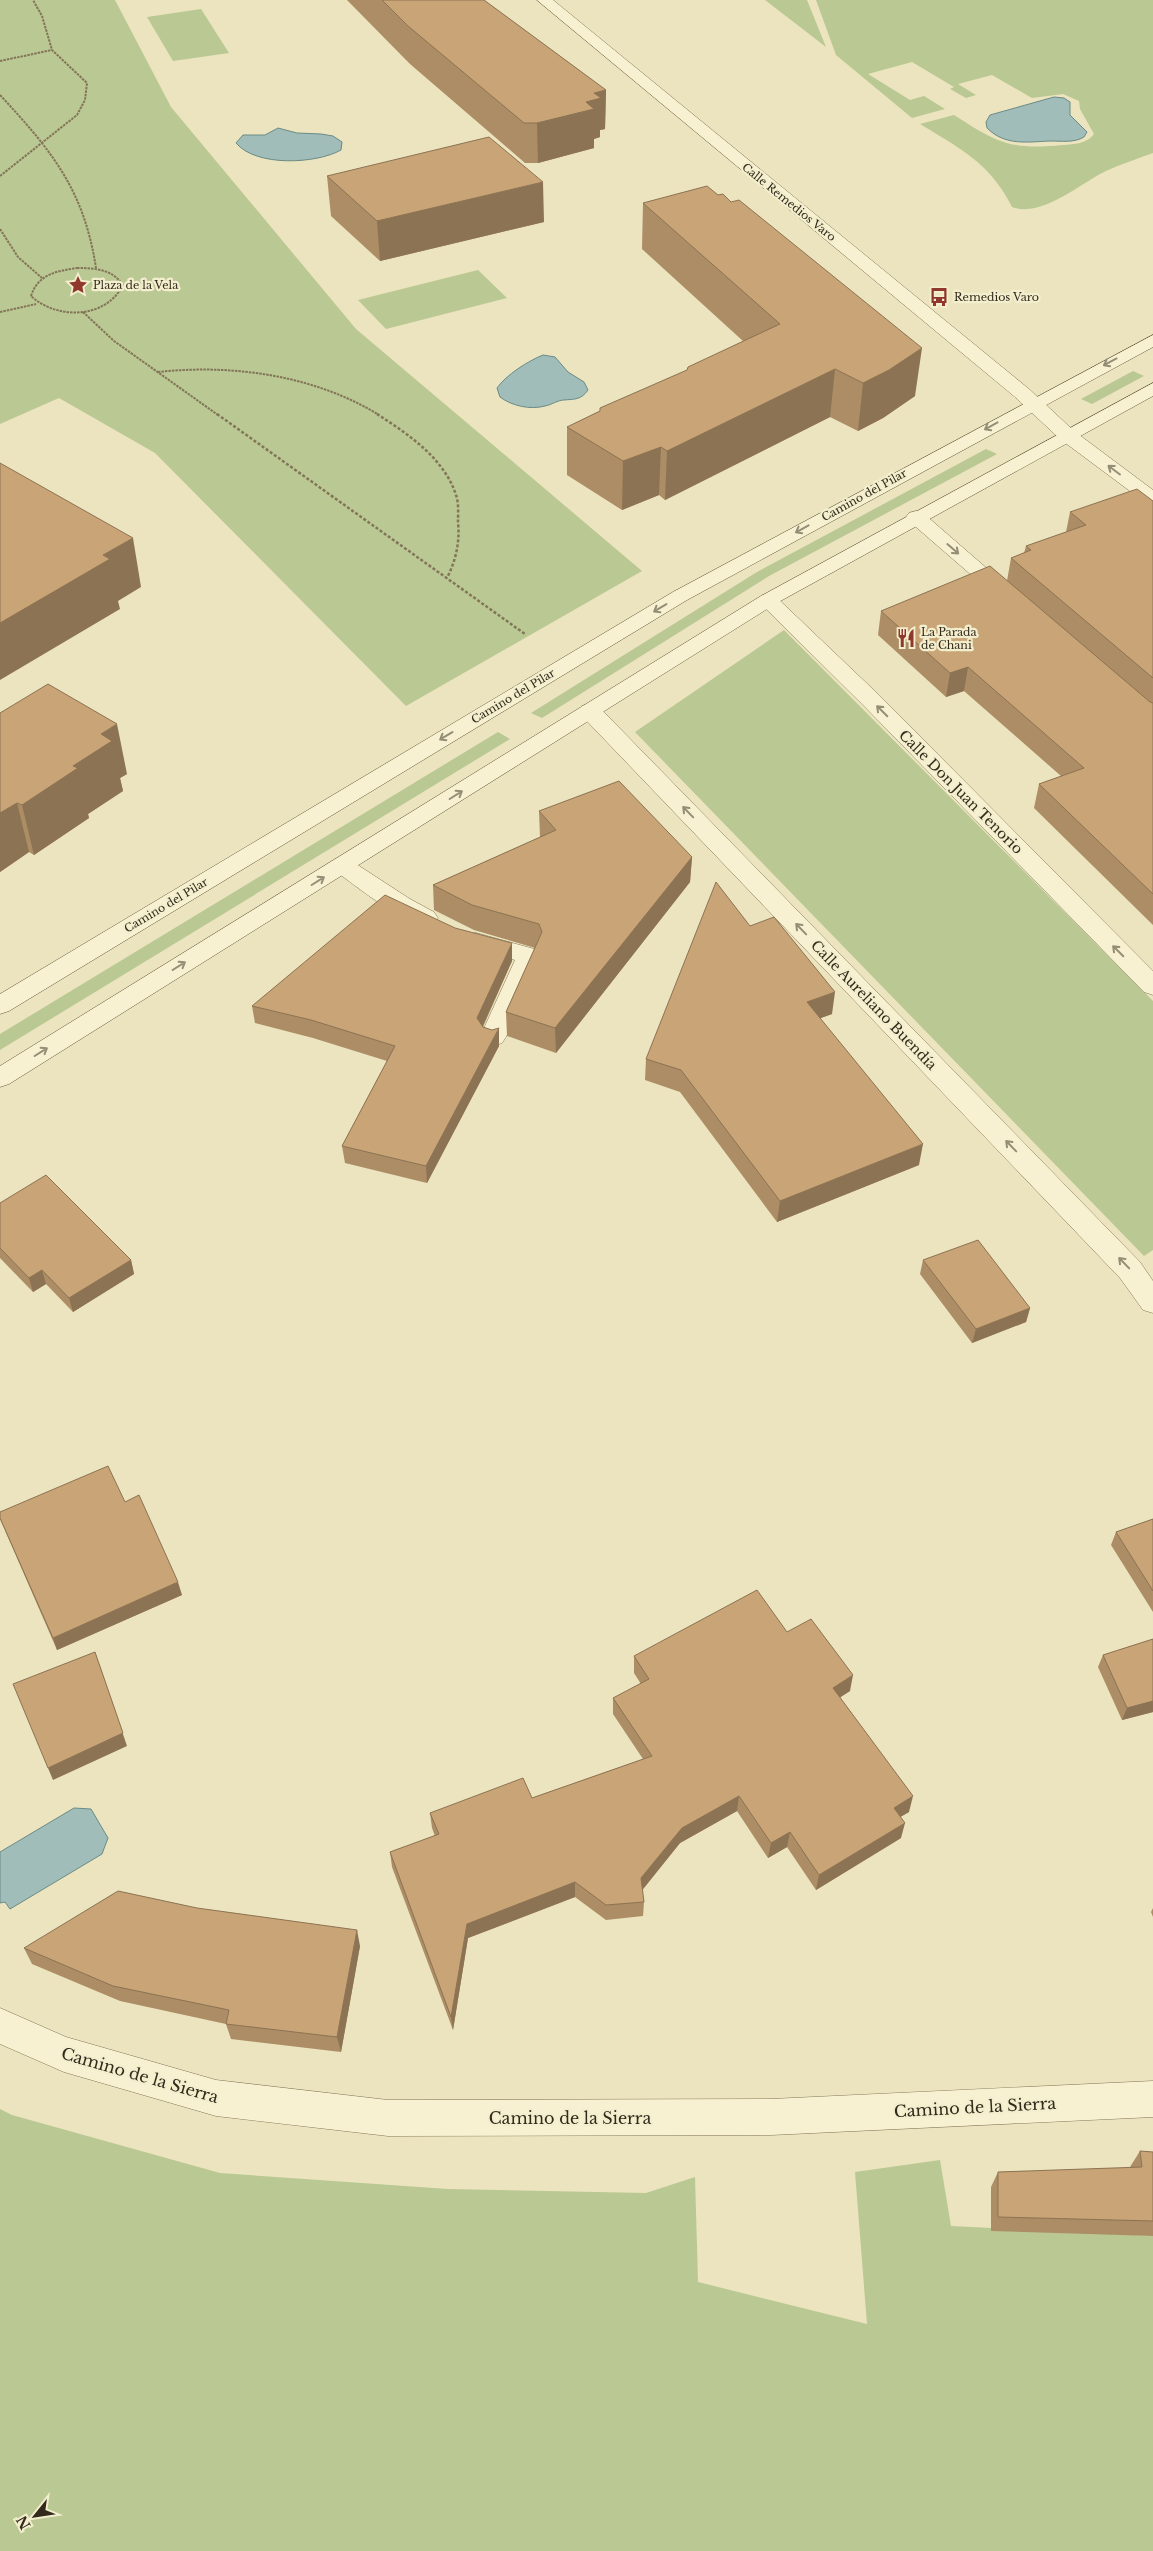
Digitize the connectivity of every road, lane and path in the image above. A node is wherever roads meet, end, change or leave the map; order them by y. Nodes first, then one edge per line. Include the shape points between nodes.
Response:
1 (33, 0) edge
2 (544, 0) edge
3 (52, 50) junction
4 (0, 61) edge
5 (0, 95) edge
6 (44, 142) junction
7 (0, 176) edge
8 (0, 229) edge
9 (96, 268) junction
10 (42, 278) junction
11 (36, 304) junction
12 (0, 312) edge
13 (83, 312) junction
14 (1153, 340) edge
15 (157, 372) junction
16 (1153, 389) edge
17 (1034, 403) junction
18 (1067, 435) junction
19 (1153, 499) edge
20 (916, 518) junction
21 (446, 578) junction
22 (768, 600) junction
23 (1020, 606) edge
24 (567, 664) junction
25 (590, 711) junction
26 (342, 865) junction
27 (1153, 986) edge
28 (0, 1005) edge
29 (493, 1036) edge
30 (0, 1078) edge
31 (1153, 1302) edge
32 (0, 2026) edge
33 (1153, 2099) edge

1 - 3 path via 42,16
2 - 17 street, Calle Remedios Varo
3 - 4 path
3 - 6 path via 87,83 87,96 77,115
5 - 6 path
6 - 7 path
6 - 9 path via 71,186 89,229
8 - 10 path via 18,257
9 - 10 path via 58,271
9 - 13 path via 119,278 123,285 121,293 100,308
10 - 11 path via 33,286 31,296
11 - 12 path
11 - 13 path via 65,313
13 - 15 path via 114,341
14 -> 17 street, Camino del Pilar
15 - 21 path
15 - 21 path via 218,368 278,376 331,393 386,418 432,454 456,495 460,532 454,567
16 - 18 street
17 - 18 street
17 -> 24 street, Camino del Pilar via 680,596
19 -> 18 street
18 - 20 street
20 - 22 street
20 -> 23 street
21 - 24 path
22 - 25 street
27 -> 22 street, Calle Don Juan Tenorio
24 -> 28 street, Camino del Pilar
26 -> 25 street
31 -> 25 street, Calle Aureliano Buendía via 1130,1270
26 - 29 street via 402,905 453,932 529,956
30 -> 26 street
32 - 33 street, Camino de la Sierra via 64,2054 216,2098 388,2118 771,2117

